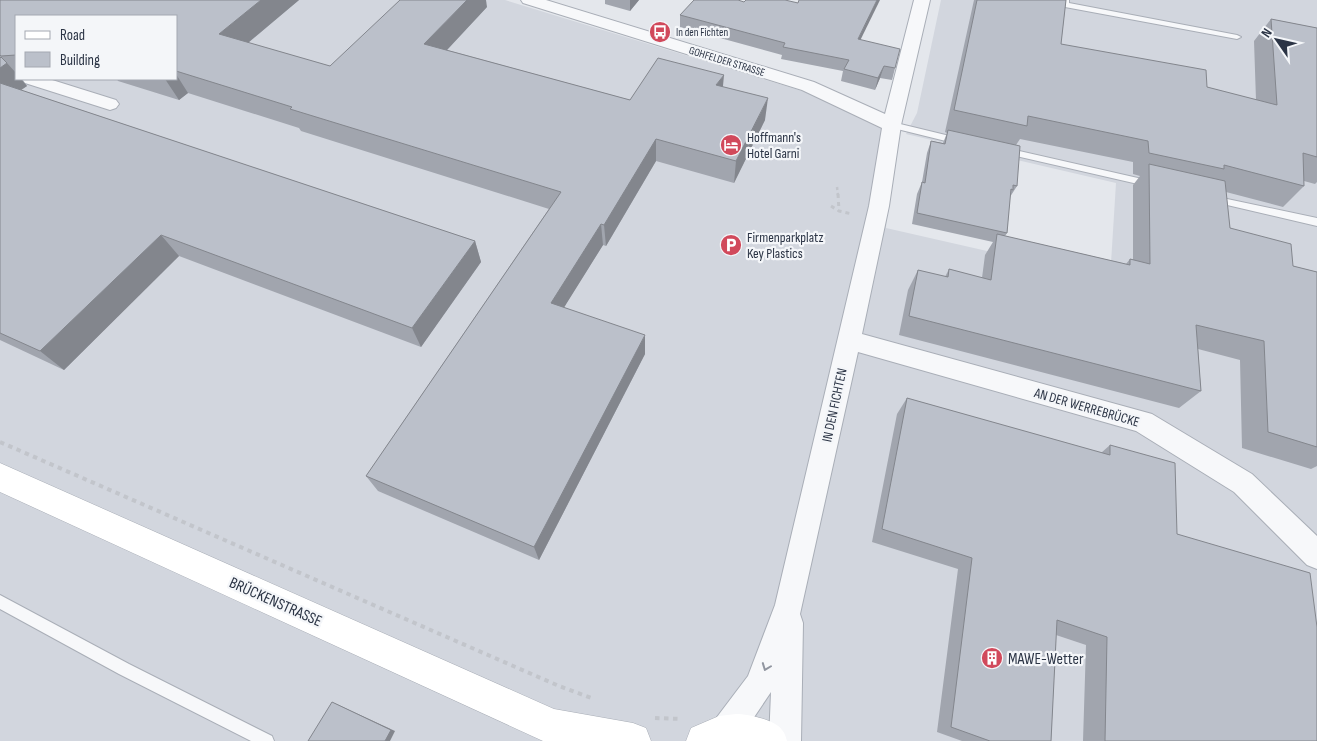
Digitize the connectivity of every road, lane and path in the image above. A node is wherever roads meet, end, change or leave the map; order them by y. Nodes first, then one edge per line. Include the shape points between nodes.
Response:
1 (922, 0) edge
2 (1065, 0) edge
3 (533, 1) edge
4 (1237, 37) dead end
5 (34, 80) edge
6 (110, 104) dead end
7 (892, 126) junction
8 (969, 143) edge
9 (998, 150) edge
10 (1162, 187) edge
11 (837, 188) dead end
12 (1201, 196) edge
13 (839, 211) dead end
14 (1317, 222) edge
15 (848, 340) junction
16 (0, 442) edge
17 (0, 477) edge
18 (1317, 555) edge
19 (0, 602) edge
20 (789, 604) junction
21 (596, 700) dead end
22 (643, 729) edge
23 (706, 730) edge
24 (564, 733) edge
25 (266, 741) edge
26 (769, 741) edge
27 (785, 741) edge

1 - 7 street, IN DEN FICHTEN
2 - 4 lane via 1065,5
3 - 7 street, GOHFELDER STRASSE via 808,86
5 - 6 street
7 - 8 lane
7 - 15 street, IN DEN FICHTEN via 879,206
9 - 10 lane
11 - 13 path
12 - 14 lane
15 - 18 street, AN DER WERREBRÜCKE via 1143,422 1243,482
15 - 20 street, IN DEN FICHTEN
16 - 21 path
17 - 24 main road, BRÜCKENSTRASSE
19 - 25 lane
20 -> 23 street, IN DEN FICHTEN via 759,686
20 - 27 street, IN DEN FICHTEN
22 - 23 path via 682,719
22 - 24 main road, BRÜCKENSTRASSE
23 - 26 main road via 746,732

